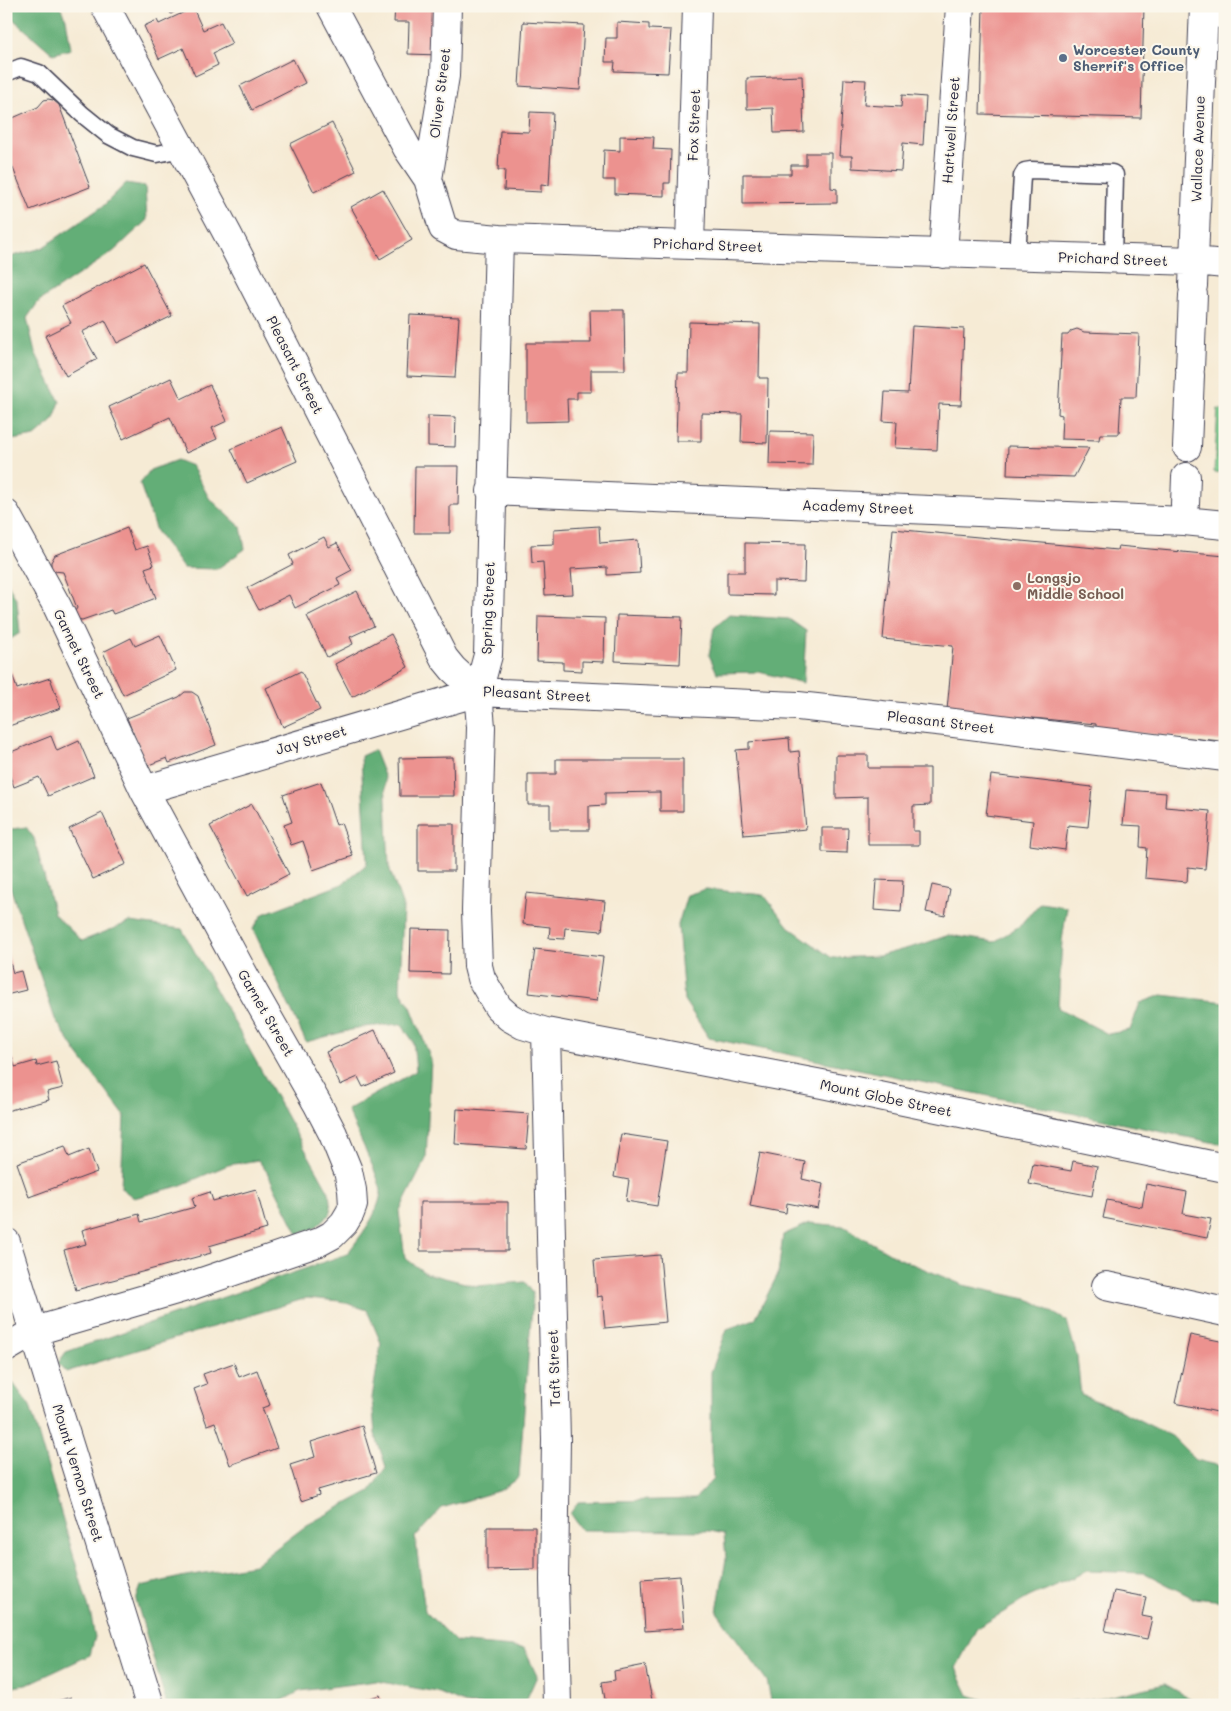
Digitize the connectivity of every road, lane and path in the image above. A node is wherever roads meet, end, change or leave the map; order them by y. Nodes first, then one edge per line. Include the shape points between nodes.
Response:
1 (105, 6) edge
2 (331, 6) edge
3 (447, 6) edge
4 (697, 6) edge
5 (960, 6) edge
6 (1211, 15) edge
7 (6, 73) edge
8 (182, 149) junction
9 (428, 179) junction
10 (499, 239) junction
11 (690, 245) junction
12 (943, 254) junction
13 (1017, 256) junction
14 (1113, 259) junction
15 (1225, 264) edge
16 (1194, 281) junction
17 (1187, 447) dead end
18 (1186, 477) dead end
19 (491, 492) junction
20 (1185, 504) dead end
21 (6, 514) edge
22 (1225, 525) edge
23 (478, 692) junction
24 (1225, 757) edge
25 (144, 790) junction
26 (546, 1032) junction
27 (1225, 1168) edge
28 (6, 1242) edge
29 (1106, 1286) dead end
30 (1225, 1312) edge
31 (36, 1332) junction
32 (6, 1348) edge
33 (150, 1705) edge
34 (557, 1705) edge

1 - 8 street, Pleasant Street
2 - 9 street, Prichard Street via 407,148
3 - 9 street, Oliver Street via 445,76
4 - 11 street, Fox Street
5 - 12 street, Hartwell Street
6 - 16 street, Wallace Avenue
7 - 8 lane via 21,67 39,73 108,135 133,148 157,154
8 - 23 street, Pleasant Street via 444,658
9 - 10 street, Prichard Street via 443,228 456,235
10 - 11 street, Prichard Street
10 - 19 street, Spring Street
11 - 12 street, Prichard Street
12 - 13 street, Prichard Street
13 - 14 street, Prichard Street
13 - 14 lane via 1022,176 1031,170 1115,175
14 - 16 street, Prichard Street
15 - 16 street, Prichard Street
16 - 17 street, Wallace Avenue
18 - 20 street
19 - 22 street, Academy Street
19 - 23 street, Spring Street via 488,655
21 - 25 street, Garnet Street via 57,606
23 - 24 street, Pleasant Street via 805,707
23 - 25 street, Jay Street
23 - 26 street, Spring Street via 481,727 476,910 478,966 481,978 498,1007 523,1025
25 - 31 street, Garnet Street via 318,1105 347,1168 353,1205 344,1223 332,1235 306,1248
26 - 27 street, Mount Globe Street via 822,1084
26 - 34 street, Taft Street via 556,1440 554,1580
28 - 31 street, Mount Vernon Street
29 - 30 street
31 - 32 street, Garnet Street
31 - 33 street, Mount Vernon Street

